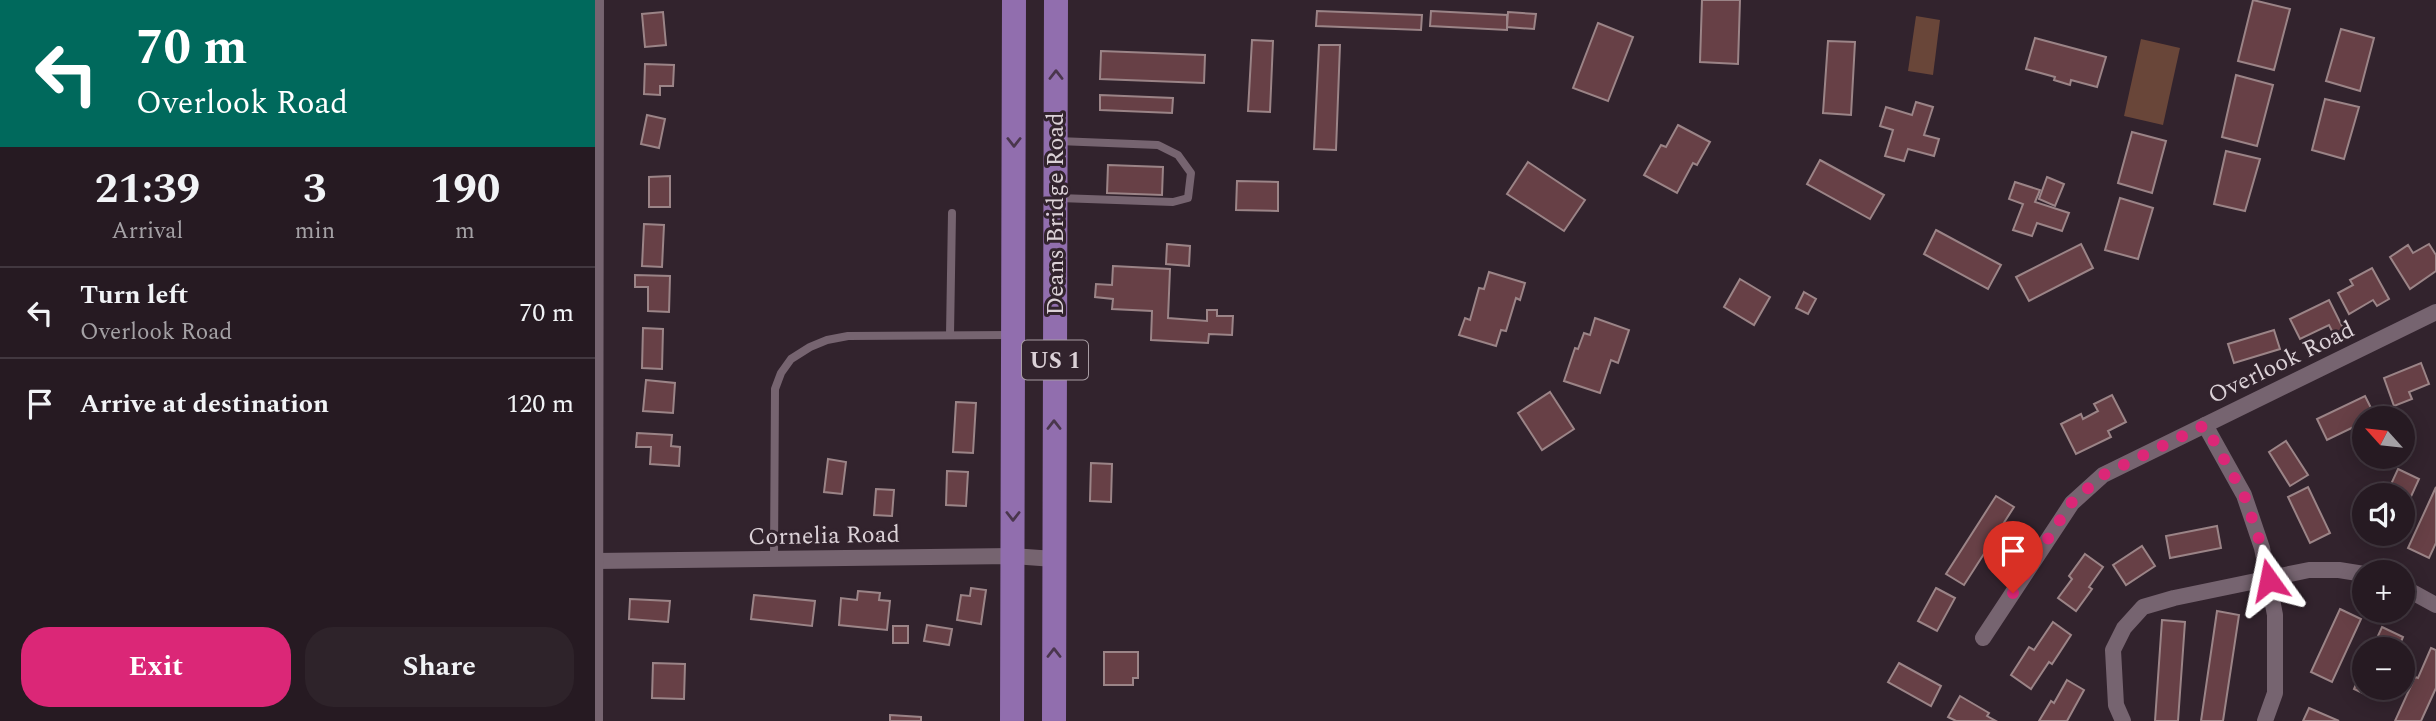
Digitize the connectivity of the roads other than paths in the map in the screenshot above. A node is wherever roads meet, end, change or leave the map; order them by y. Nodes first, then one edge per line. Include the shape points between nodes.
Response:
1 (596, 0) edge
2 (1014, 0) edge
3 (1056, 0) edge
4 (1055, 141) junction
5 (1055, 198) junction
6 (952, 213) dead end
7 (2436, 312) edge
8 (950, 335) junction
9 (1013, 335) junction
10 (2205, 425) junction
11 (1013, 556) junction
12 (774, 558) junction
13 (1054, 559) junction
14 (595, 561) edge
15 (2352, 572) edge
16 (2269, 580) junction
17 (2415, 594) edge
18 (2436, 605) edge
19 (1983, 638) dead end
20 (596, 721) edge
21 (1012, 721) edge
22 (1054, 721) edge
23 (2123, 721) edge
24 (2265, 721) edge

1 - 14 street
2 -> 9 highway, Deans Bridge Road / US 1
4 -> 3 highway, Deans Bridge Road / US 1
4 - 5 highway, Deans Bridge Road / US 1
4 - 5 lane via 1158,145 1178,155 1191,173 1188,198 1173,202
13 -> 5 highway, Deans Bridge Road / US 1
6 - 8 lane
7 - 10 street, Overlook Road
8 - 9 lane
8 - 12 lane via 827,340 791,359 775,389
9 -> 11 highway, Deans Bridge Road / US 1
10 - 16 street via 2244,495
10 - 19 street, Overlook Road via 2103,475 2071,503
11 - 12 street, Cornelia Road
11 - 13 street, Cornelia Road
11 - 21 highway, Deans Bridge Road / US 1
12 - 14 street, Cornelia Road
22 -> 13 highway, Deans Bridge Road / US 1
14 - 20 street
15 - 16 street via 2309,570
16 - 23 street via 2143,607 2124,628 2113,650 2116,705
16 - 24 street via 2276,615 2275,693
17 - 18 street

